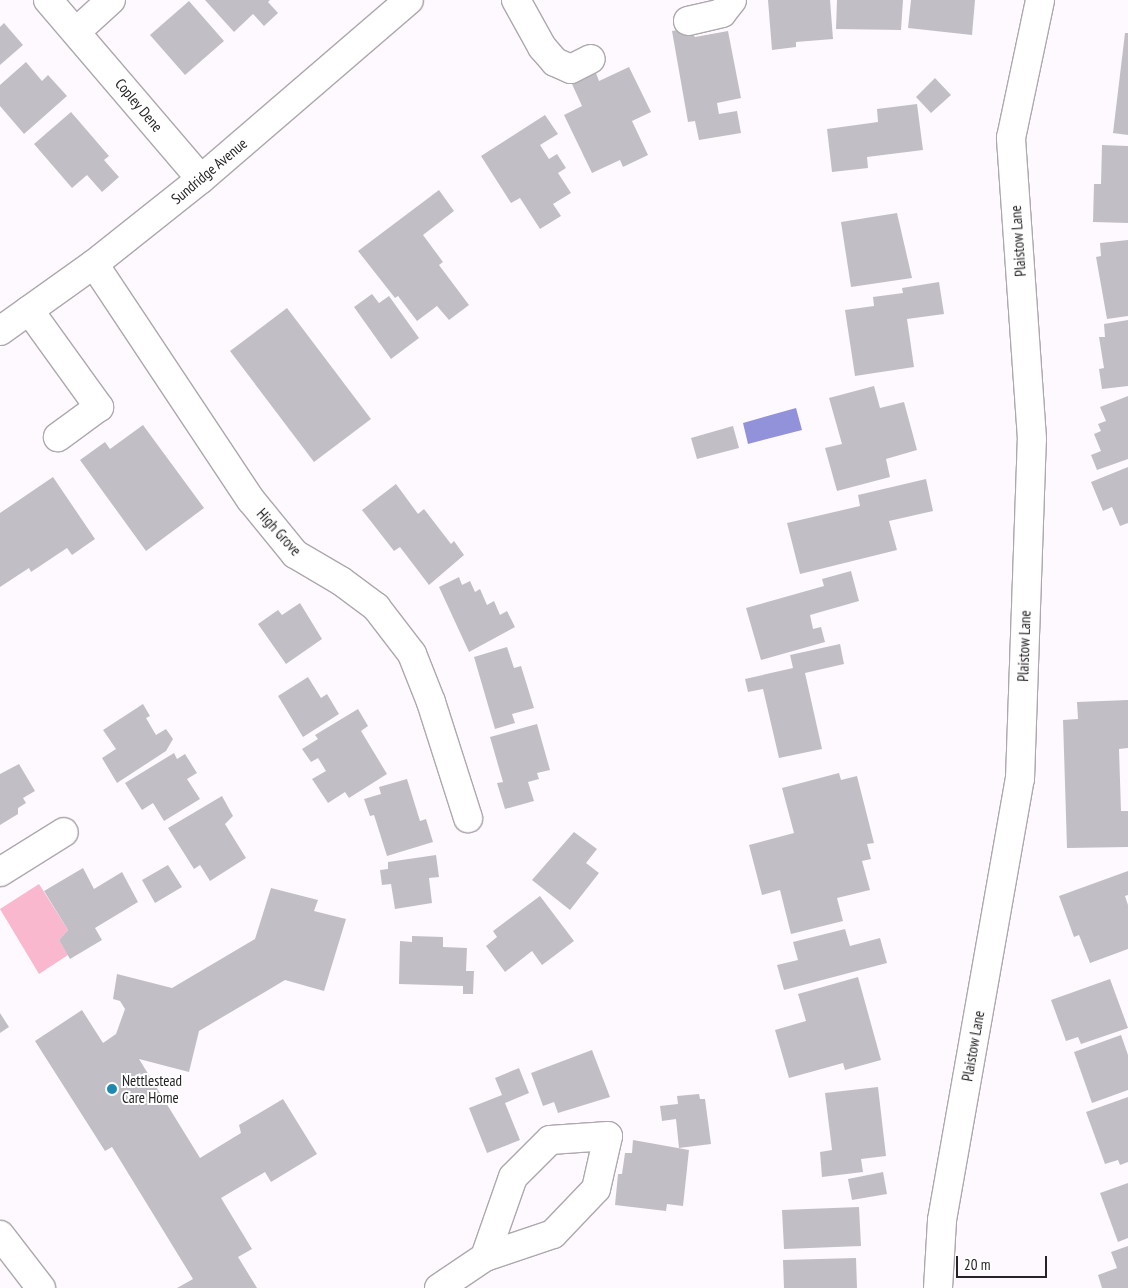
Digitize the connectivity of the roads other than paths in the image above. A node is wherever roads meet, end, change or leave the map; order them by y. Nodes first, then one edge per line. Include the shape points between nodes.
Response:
1 (48, 0) edge
2 (111, 0) edge
3 (408, 0) edge
4 (516, 0) edge
5 (732, 0) edge
6 (1040, 0) edge
7 (688, 22) dead end
8 (77, 31) junction
9 (591, 59) dead end
10 (202, 179) junction
11 (94, 264) junction
12 (29, 310) junction
13 (0, 331) edge
14 (58, 437) dead end
15 (468, 818) dead end
16 (64, 832) dead end
17 (0, 872) edge
18 (0, 1235) edge
19 (485, 1257) junction
20 (41, 1288) edge
21 (439, 1288) edge
22 (938, 1288) edge

1 - 8 street, Copley Dene
2 - 8 street
3 - 10 street, Sundridge Avenue
4 - 9 street via 542,47 555,62 571,69
5 - 7 street via 722,13
6 - 22 street, Plaistow Lane via 1011,138 1032,439 1020,779 942,1220
8 - 10 street, Copley Dene
10 - 11 street, Sundridge Avenue
11 - 12 street, Sundridge Avenue
11 - 15 street, High Grove via 251,500 295,554 341,581 376,607 412,654
12 - 13 street, Sundridge Avenue
12 - 14 street via 99,407
16 - 17 street
18 - 20 street
19 - 19 street via 514,1178 550,1140 608,1136 596,1189 553,1234
19 - 21 street

